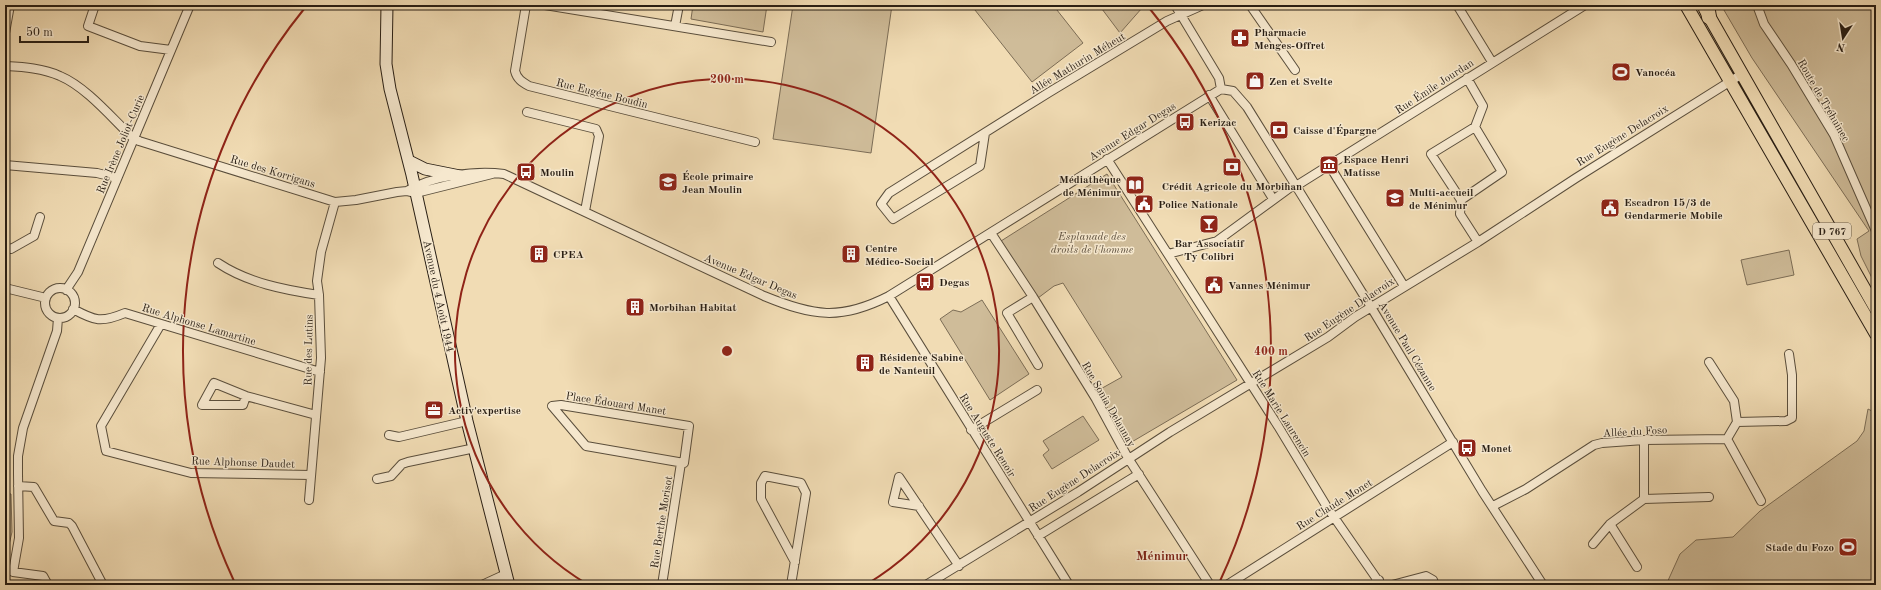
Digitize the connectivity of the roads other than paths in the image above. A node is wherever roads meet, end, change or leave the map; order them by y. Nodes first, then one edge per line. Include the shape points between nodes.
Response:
1 (10, 5) edge
2 (95, 5) edge
3 (190, 5) edge
4 (386, 5) edge
5 (526, 5) edge
6 (545, 5) edge
7 (679, 5) edge
8 (1175, 5) edge
9 (1203, 5) edge
10 (1250, 5) edge
11 (1456, 5) edge
12 (1585, 5) edge
13 (1686, 5) edge
14 (1757, 5) edge
15 (566, 7) edge
16 (1706, 9) edge
17 (1182, 15) junction
18 (675, 26) junction
19 (5, 33) edge
20 (771, 42) dead end
21 (171, 50) junction
22 (1492, 62) junction
23 (5, 66) edge
24 (1295, 70) dead end
25 (1742, 74) junction
26 (1467, 78) junction
27 (1730, 81) junction
28 (1221, 89) junction
29 (1209, 95) junction
30 (527, 112) dead end
31 (1475, 127) junction
32 (985, 133) junction
33 (134, 139) junction
34 (755, 142) dead end
35 (409, 160) junction
36 (1107, 160) junction
37 (5, 165) edge
38 (1329, 165) junction
39 (494, 173) junction
40 (460, 176) junction
41 (117, 178) junction
42 (1296, 185) junction
43 (413, 190) junction
44 (1273, 199) junction
45 (1461, 200) junction
46 (335, 202) junction
47 (585, 211) junction
48 (40, 217) dead end
49 (1876, 231) edge
50 (991, 233) junction
51 (1478, 242) junction
52 (5, 247) edge
53 (1168, 254) junction
54 (218, 263) dead end
55 (1404, 286) junction
56 (5, 288) edge
57 (66, 290) junction
58 (320, 295) junction
59 (889, 296) junction
60 (1033, 297) junction
61 (46, 298) junction
62 (1372, 307) junction
63 (73, 309) junction
64 (1876, 309) edge
65 (58, 318) junction
66 (161, 324) junction
67 (1876, 334) edge
68 (1789, 354) dead end
69 (1709, 362) dead end
70 (1038, 366) dead end
71 (320, 372) junction
72 (1251, 385) junction
73 (1037, 390) dead end
74 (246, 396) junction
75 (316, 415) junction
76 (467, 421) junction
77 (1737, 422) junction
78 (971, 430) junction
79 (390, 435) dead end
80 (1727, 439) junction
81 (1644, 440) junction
82 (1453, 442) junction
83 (475, 448) junction
84 (1128, 458) junction
85 (681, 463) junction
86 (1139, 474) junction
87 (311, 475) junction
88 (377, 479) dead end
89 (18, 486) junction
90 (1709, 497) dead end
91 (1644, 499) junction
92 (309, 500) dead end
93 (1760, 501) dead end
94 (919, 506) dead end
95 (1492, 506) junction
96 (1335, 516) junction
97 (1029, 522) junction
98 (1610, 524) junction
99 (1038, 536) junction
100 (1593, 544) dead end
101 (795, 562) junction
102 (959, 566) junction
103 (1637, 567) dead end
104 (506, 574) junction
105 (1380, 583) edge
106 (1232, 584) edge
107 (48, 585) edge
108 (103, 585) edge
109 (482, 585) edge
110 (509, 585) edge
111 (662, 585) edge
112 (792, 585) edge
113 (926, 585) edge
114 (1069, 585) edge
115 (1210, 585) edge
116 (1371, 585) edge
117 (1392, 585) edge
118 (1435, 585) edge
119 (1543, 585) edge

1 - 19 street
2 - 21 street via 88,26 140,46
3 - 21 street, Rue Irène Joliot-Curie
4 - 35 street, Avenue du 4 Août 1944 via 386,64
5 - 34 street, Rue Eugéne Boudin via 515,70 516,77 521,82
6 - 15 street
7 - 18 street
8 - 17 street
9 - 17 street, Allée Mathurin Méheut
10 - 24 street
11 - 22 street
12 - 22 street, Rue Émile Jourdan
13 - 27 main road, D 767
14 - 49 street, Route de Tréhuinec via 1764,24 1834,135
15 - 18 street
16 - 25 main road, D 767
17 - 28 street via 1219,78
17 - 32 street, Allée Mathurin Méheut via 1167,21
18 - 20 street
21 - 33 street, Rue Irène Joliot-Curie
22 - 26 street, Rue Émile Jourdan
23 - 33 street via 34,68 60,76 79,88
25 - 27 street, Rue Eugène Delacroix
25 - 64 main road, D 767
26 - 31 street via 1483,106
26 - 38 street, Rue Émile Jourdan
27 - 51 street, Rue Eugène Delacroix
27 - 67 main road, D 767
28 - 29 street, Avenue Edgar Degas
28 - 42 street, Avenue Paul Cézanne via 1233,92 1247,107
29 - 36 street, Avenue Edgar Degas
29 - 44 street
30 - 47 street via 596,129 599,136
31 - 45 street via 1502,172
31 - 45 street via 1431,154
32 - 32 street, Allée Mathurin Méheut via 889,192 881,204 892,219 980,166
33 - 41 street, Rue Irène Joliot-Curie
33 - 46 street, Rue des Korrigans
35 - 40 street via 425,169
35 - 43 street, Avenue du 4 Août 1944
36 - 50 street, Avenue Edgar Degas
36 - 53 street, Rue Marie Laurencin
37 - 41 street via 97,173
38 - 42 street, Rue Émile Jourdan
38 - 55 street
39 - 40 street, Avenue Edgar Degas
39 - 43 street via 486,177
39 - 47 street, Avenue Edgar Degas via 504,174
40 - 43 street, Avenue Edgar Degas
41 - 57 street, Rue Irène Joliot-Curie via 78,272
42 - 44 street, Rue Émile Jourdan
42 - 62 street, Avenue Paul Cézanne
43 - 46 street, Rue des Korrigans
43 - 76 street, Avenue du 4 Août 1944
44 - 53 street, Rue Émile Jourdan via 1217,241
45 - 51 street via 1460,214
46 - 58 street, Rue des Lutins via 321,252 317,281
47 - 59 street, Avenue Edgar Degas via 792,307 822,313 841,313 859,309
48 - 52 street via 34,236 11,249
50 - 59 street, Avenue Edgar Degas
50 - 60 street, Rue Sonia Delaunay
51 - 55 street, Rue Eugène Delacroix
53 - 72 street, Rue Marie Laurencin
54 - 58 street via 231,272 258,282
55 - 62 street, Rue Eugène Delacroix
56 - 61 street
57 - 61 street via 52,290
57 - 63 street via 72,296
58 - 71 street, Rue des Lutins
59 - 78 street, Rue Auguste Renoir
60 - 70 street via 1007,314
60 - 84 street, Rue Sonia Delaunay via 1096,399
61 - 65 street via 47,310
62 - 72 street, Rue Eugène Delacroix
62 - 82 street, Avenue Paul Cézanne
63 - 65 street via 67,316
63 - 66 street, Rue Alphonse Lamartine via 99,320 111,319 125,313
65 - 89 street via 57,331 23,428 18,456
66 - 71 street, Rue Alphonse Lamartine
66 - 87 street, Rue Alphonse Daudet via 100,426 106,451 191,473
68 - 77 street via 1792,375 1792,418 1786,421
69 - 77 street via 1734,401
71 - 75 street, Rue des Lutins
72 - 84 street, Rue Eugène Delacroix
72 - 96 street, Rue Marie Laurencin
73 - 78 street
74 - 74 street via 214,383 202,406 243,405
74 - 75 street
75 - 87 street, Rue des Lutins
76 - 79 street via 399,437
76 - 83 street, Avenue du 4 Août 1944
77 - 80 street
78 - 97 street, Rue Auguste Renoir
80 - 81 street, Allée du Foso
80 - 93 street
81 - 91 street
81 - 95 street, Allée du Foso via 1594,445 1526,489
82 - 95 street, Avenue Paul Cézanne
82 - 96 street, Rue Claude Monet
83 - 88 street via 408,462 402,464 391,476
83 - 104 street, Avenue du 4 Août 1944
84 - 86 street, Rue Sonia Delaunay
84 - 97 street, Rue Eugène Delacroix
85 - 85 street, Place Édouard Manet via 586,446 552,406 561,405 690,426 684,463
85 - 111 street, Rue Berthe Morisot
86 - 99 street
86 - 115 street, Rue Sonia Delaunay
87 - 92 street, Rue des Lutins
89 - 107 street via 20,538 13,572 43,576
89 - 108 street via 34,486 54,521 69,523 72,526
90 - 91 street
91 - 98 street
94 - 102 street
95 - 119 street, Avenue Paul Cézanne
96 - 105 street, Rue Marie Laurencin
96 - 106 street, Rue Claude Monet
97 - 99 street, Rue Auguste Renoir
97 - 102 street, Rue Eugène Delacroix
98 - 100 street
98 - 103 street
99 - 114 street, Rue Auguste Renoir
101 - 101 street via 806,493 801,483 764,476 761,499
101 - 112 street
102 - 113 street, Rue Eugène Delacroix
104 - 109 street
104 - 110 street, Avenue du 4 Août 1944
105 - 116 street
117 - 118 street via 1426,576 1433,580

